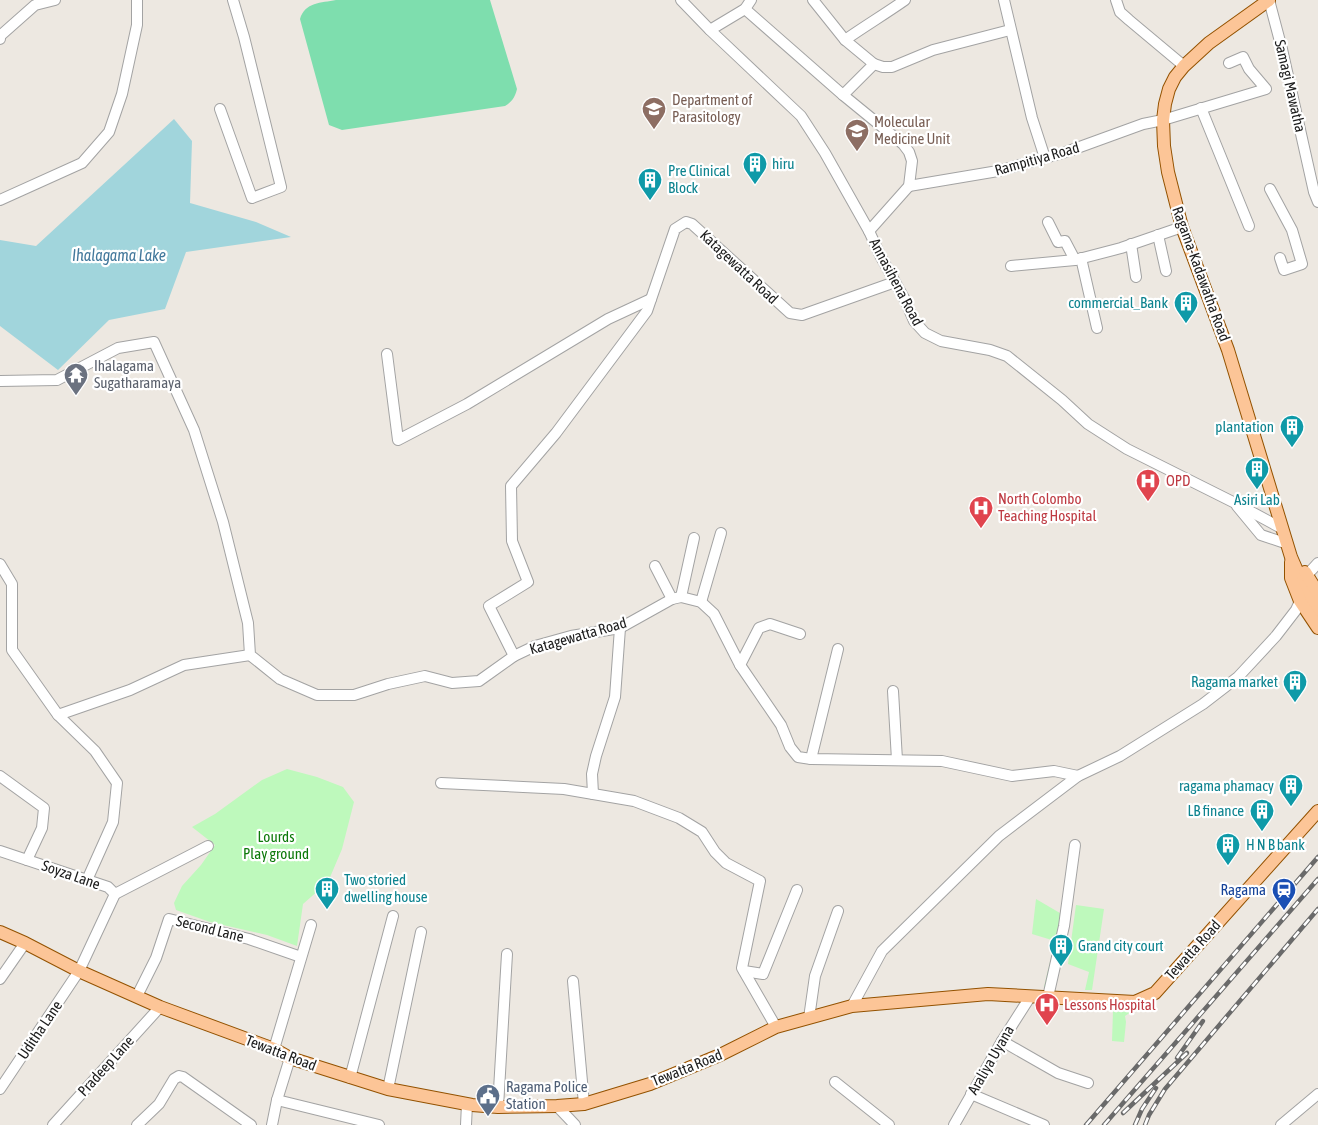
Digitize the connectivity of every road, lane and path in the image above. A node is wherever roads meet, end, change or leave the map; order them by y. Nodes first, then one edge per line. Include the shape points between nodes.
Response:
1 (55, 0) edge
2 (136, 0) edge
3 (233, 0) edge
4 (682, 0) edge
5 (813, 0) edge
6 (905, 0) edge
7 (1004, 0) edge
8 (1116, 0) edge
9 (1269, 0) edge
10 (748, 4) edge
11 (710, 30) junction
12 (1010, 30) junction
13 (0, 39) edge
14 (845, 40) junction
15 (1229, 63) dead end
16 (874, 64) junction
17 (1184, 66) junction
18 (844, 94) junction
19 (1201, 108) junction
20 (220, 109) dead end
21 (1163, 120) junction
22 (1046, 158) junction
23 (909, 186) junction
24 (1270, 189) dead end
25 (0, 200) edge
26 (1318, 202) edge
27 (1048, 222) dead end
28 (1249, 226) dead end
29 (1182, 227) junction
30 (869, 231) junction
31 (1158, 235) junction
32 (1131, 244) junction
33 (1280, 258) dead end
34 (1078, 259) junction
35 (1011, 266) dead end
36 (1166, 271) dead end
37 (1136, 277) dead end
38 (895, 282) junction
39 (651, 299) junction
40 (1097, 328) dead end
41 (387, 354) dead end
42 (0, 381) edge
43 (1235, 503) junction
44 (1283, 529) junction
45 (720, 533) dead end
46 (694, 538) dead end
47 (1287, 542) junction
48 (1291, 557) junction
49 (1318, 563) edge
50 (0, 564) edge
51 (655, 566) dead end
52 (1307, 575) junction
53 (1318, 594) edge
54 (677, 598) junction
55 (1300, 601) junction
56 (701, 602) junction
57 (1318, 611) edge
58 (620, 628) junction
59 (1318, 628) edge
60 (800, 634) dead end
61 (838, 649) dead end
62 (250, 655) junction
63 (514, 656) junction
64 (740, 665) junction
65 (893, 691) dead end
66 (58, 715) junction
67 (810, 760) junction
68 (897, 760) junction
69 (0, 776) edge
70 (1078, 776) junction
71 (441, 783) dead end
72 (593, 794) junction
73 (1318, 811) edge
74 (1075, 845) dead end
75 (208, 846) dead end
76 (0, 851) edge
77 (27, 860) junction
78 (87, 880) junction
79 (796, 890) dead end
80 (115, 894) junction
81 (838, 911) dead end
82 (393, 916) dead end
83 (311, 925) dead end
84 (0, 932) edge
85 (421, 932) dead end
86 (25, 943) junction
87 (507, 954) dead end
88 (302, 957) junction
89 (79, 971) junction
90 (744, 971) junction
91 (0, 979) edge
92 (573, 980) dead end
93 (137, 996) junction
94 (1030, 996) junction
95 (1048, 997) junction
96 (852, 1006) junction
97 (160, 1007) junction
98 (809, 1018) junction
99 (776, 1027) junction
100 (1002, 1041) junction
101 (274, 1049) junction
102 (290, 1058) junction
103 (350, 1078) junction
104 (836, 1082) dead end
105 (1088, 1084) dead end
106 (0, 1089) edge
107 (388, 1089) junction
108 (971, 1094) junction
109 (1318, 1094) edge
110 (277, 1100) junction
111 (467, 1104) junction
112 (584, 1104) junction
113 (557, 1106) junction
114 (498, 1107) junction
115 (52, 1125) edge
116 (137, 1125) edge
117 (251, 1125) edge
118 (272, 1125) edge
119 (379, 1125) edge
120 (466, 1125) edge
121 (575, 1125) edge
122 (889, 1125) edge
123 (954, 1125) edge
124 (1044, 1125) edge
125 (1281, 1125) edge

1 - 13 street via 35,5
2 - 25 street via 138,26 122,94 109,132 82,163
3 - 20 street via 281,187 252,198
4 - 11 street, Annasihena Road
5 - 14 street
6 - 14 street
7 - 12 street
8 - 17 street via 1120,12
9 - 17 main road, Ragama-Kadawatha Road via 1209,43
9 - 26 street, Samagi Mawatha
10 - 11 street
10 - 18 street
11 - 30 street, Annasihena Road via 801,116
12 - 16 street via 933,50 892,67
12 - 22 street via 1032,118
14 - 16 street
15 - 19 street, Rampitiya Road via 1243,57 1266,89
16 - 18 street
17 - 21 main road, Ragama-Kadawatha Road via 1169,89
18 - 23 street via 910,152
19 - 21 street, Rampitiya Road
19 - 28 street
21 - 22 street, Rampitiya Road
21 - 29 main road, Ragama-Kadawatha Road via 1168,172
22 - 23 street, Rampitiya Road via 998,171
23 - 30 street
24 - 33 street via 1292,230 1302,264 1284,270
27 - 34 street via 1058,242 1065,241
29 - 31 street
29 - 44 main road, Ragama-Kadawatha Road via 1228,350
30 - 38 street, Annasihena Road
31 - 32 street
31 - 36 street
32 - 34 street
32 - 37 street
34 - 35 street
34 - 40 street
38 - 39 street, Katagewatta Road via 802,315 790,313 686,222 675,229
38 - 43 street, Annasihena Road via 914,321 924,333 941,341 1007,356 1088,424 1126,449
39 - 41 street via 608,319 467,404 398,440
39 - 63 street, Katagewatta Road via 647,311 556,433 511,486 512,541 528,582 489,606
42 - 62 street via 57,380 118,348 154,342 194,430 223,522 248,623
43 - 44 street, Annasihena Road
43 - 47 street, Annasihena Road via 1261,535
44 - 47 main road, Ragama-Kadawatha Road
45 - 56 street
46 - 54 street
47 - 48 main road, Ragama-Kadawatha Road
48 - 52 main road
48 - 55 main road via 1290,578
48 - 57 main road
49 - 52 street
50 - 66 street via 12,584 12,650
51 - 54 street
52 - 53 main road
54 - 56 street
54 - 58 street, Katagewatta Road
55 - 59 main road
55 - 70 street via 1276,636 1238,677 1204,704 1120,756
56 - 64 street via 714,614
58 - 63 street, Katagewatta Road via 571,636
58 - 72 street via 615,696 596,756 592,774
60 - 64 street via 770,624 759,628
61 - 67 street
62 - 63 street via 280,679 317,695 354,695 425,676 452,683 479,681
62 - 66 street via 184,665 130,690
64 - 67 street via 781,725 790,747 798,757
65 - 68 street
66 - 78 street via 95,751 116,783 113,822
67 - 68 street
68 - 70 street via 942,761 1012,776 1054,771
69 - 77 street via 44,808 42,828
70 - 96 street via 999,836 882,951
71 - 72 street
72 - 90 street via 634,801 680,818 702,832 726,863 760,881
73 - 95 main road, Tewatta Road via 1155,993 1135,1002
74 - 95 street via 1064,926
75 - 80 street
76 - 77 street, Soyza Lane
77 - 78 street, Soyza Lane
78 - 80 street, Soyza Lane via 108,887
79 - 90 street via 763,974
80 - 89 street, Soyza Lane
81 - 98 street via 815,976
82 - 103 street
83 - 88 street
84 - 86 main road, Tewatta Road
85 - 107 street
86 - 89 main road, Tewatta Road
86 - 91 street
87 - 114 street
88 - 93 street, Second Lane via 249,939 169,919 156,958
88 - 101 street
89 - 93 main road, Tewatta Road
89 - 106 street, Uditha Lane
90 - 99 street
92 - 112 street
93 - 97 main road, Tewatta Road
94 - 95 main road, Tewatta Road
94 - 96 main road, Tewatta Road via 988,994
94 - 100 street, Araliya Uyana
96 - 98 main road, Tewatta Road
97 - 101 main road, Tewatta Road
97 - 115 street, Pradeep Lane
98 - 99 main road, Tewatta Road
99 - 112 main road, Tewatta Road via 650,1084
100 - 105 street via 1058,1073
100 - 108 street, Araliya Uyana
101 - 102 main road, Tewatta Road
102 - 103 main road, Tewatta Road
102 - 110 street
103 - 107 main road, Tewatta Road
104 - 122 street
107 - 111 main road, Tewatta Road
108 - 123 street, Araliya Uyana
108 - 124 street
109 - 125 street
110 - 118 street
110 - 119 street
111 - 114 main road, Tewatta Road
111 - 120 street
112 - 113 main road, Tewatta Road
113 - 114 main road, Tewatta Road
113 - 121 street
116 - 117 street via 159,1104 179,1076

